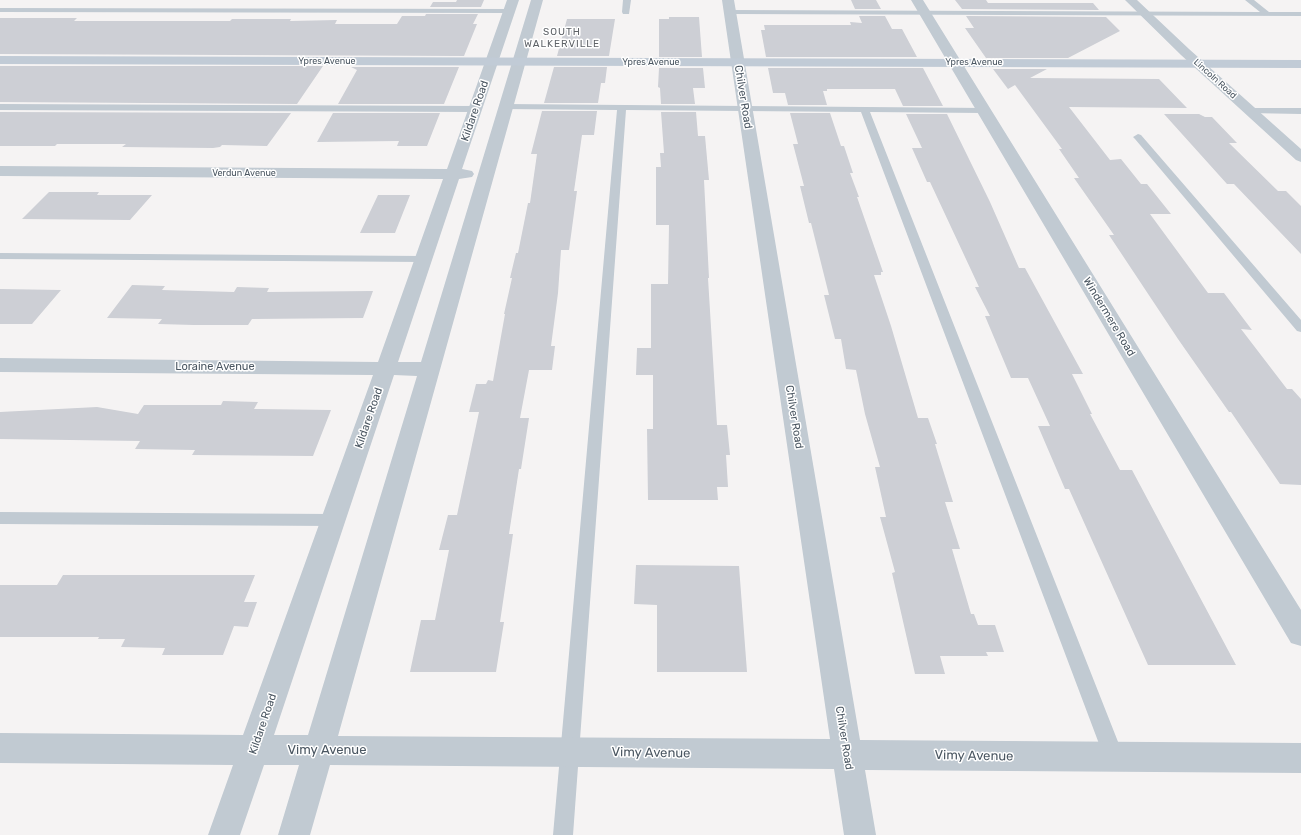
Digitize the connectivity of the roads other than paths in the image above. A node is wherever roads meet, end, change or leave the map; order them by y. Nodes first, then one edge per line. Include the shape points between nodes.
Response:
1 (537, 0) edge
2 (628, 0) edge
3 (728, 0) edge
4 (917, 0) edge
5 (1131, 0) edge
6 (1249, 0) edge
7 (512, 6) edge
8 (0, 10) edge
9 (626, 12) dead end
10 (730, 12) junction
11 (925, 13) junction
12 (1301, 14) edge
13 (1148, 15) junction
14 (1269, 15) junction
15 (0, 48) edge
16 (1185, 52) junction
17 (1301, 52) edge
18 (494, 56) junction
19 (520, 56) junction
20 (737, 56) junction
21 (952, 56) junction
22 (0, 60) edge
23 (1198, 63) junction
24 (1301, 64) edge
25 (0, 107) edge
26 (505, 107) junction
27 (622, 108) junction
28 (476, 109) junction
29 (745, 109) junction
30 (864, 110) junction
31 (983, 110) junction
32 (1251, 111) junction
33 (1301, 111) edge
34 (1138, 137) dead end
35 (1301, 156) edge
36 (0, 171) edge
37 (453, 174) junction
38 (487, 174) junction
39 (0, 256) edge
40 (424, 259) junction
41 (1301, 328) edge
42 (0, 365) edge
43 (386, 368) junction
44 (430, 369) junction
45 (0, 518) edge
46 (333, 520) junction
47 (1301, 634) edge
48 (0, 748) edge
49 (254, 750) junction
50 (320, 750) junction
51 (569, 752) junction
52 (847, 755) junction
53 (1114, 757) junction
54 (1301, 758) edge
55 (224, 835) edge
56 (294, 835) edge
57 (563, 835) edge
58 (860, 835) edge

1 - 19 street
2 - 9 lane
3 - 10 street, Chilver Road
4 - 11 street, Windermere Road
5 - 13 street, Lincoln Road
6 - 14 lane
7 - 8 lane
7 - 18 street, Kildare Road
10 - 11 lane via 827,10
10 - 20 street, Chilver Road
11 - 13 lane
11 - 21 street, Windermere Road
12 - 14 lane
13 - 14 lane
13 - 16 street, Lincoln Road
15 - 18 main road, Ypres Avenue
16 - 17 main road, Ypres Avenue
16 - 21 main road, Ypres Avenue
16 - 23 street, Lincoln Road
18 - 19 main road, Ypres Avenue
18 - 22 main road, Ypres Avenue
18 - 28 street, Kildare Road
19 - 20 main road, Ypres Avenue
19 - 26 street
20 - 21 main road, Ypres Avenue
20 - 29 street, Chilver Road
21 - 23 main road, Ypres Avenue
21 - 31 street, Windermere Road
23 - 24 main road, Ypres Avenue
23 - 32 street, Lincoln Road
25 - 28 lane
26 - 27 lane
26 - 38 street
27 - 29 lane
27 - 51 lane
28 - 37 street, Kildare Road
29 - 30 lane
29 - 52 street, Chilver Road
30 - 31 lane
30 - 53 lane
31 - 47 street, Windermere Road
32 - 33 lane
32 - 35 street, Lincoln Road
34 - 41 lane
36 - 37 street, Verdun Avenue
37 - 38 street, Verdun Avenue
37 - 40 street, Kildare Road
38 - 44 street
39 - 40 lane
40 - 43 street, Kildare Road
42 - 43 street, Loraine Avenue
43 - 44 street, Loraine Avenue
43 - 46 street, Kildare Road
44 - 50 street
45 - 46 lane
46 - 49 street, Kildare Road
48 - 49 street, Vimy Avenue
49 - 50 street, Vimy Avenue
49 - 55 street, Kildare Road
50 - 51 street, Vimy Avenue
50 - 56 street
51 - 52 street, Vimy Avenue
51 - 57 lane
52 - 53 street, Vimy Avenue
52 - 58 street, Chilver Road
53 - 54 street, Vimy Avenue

